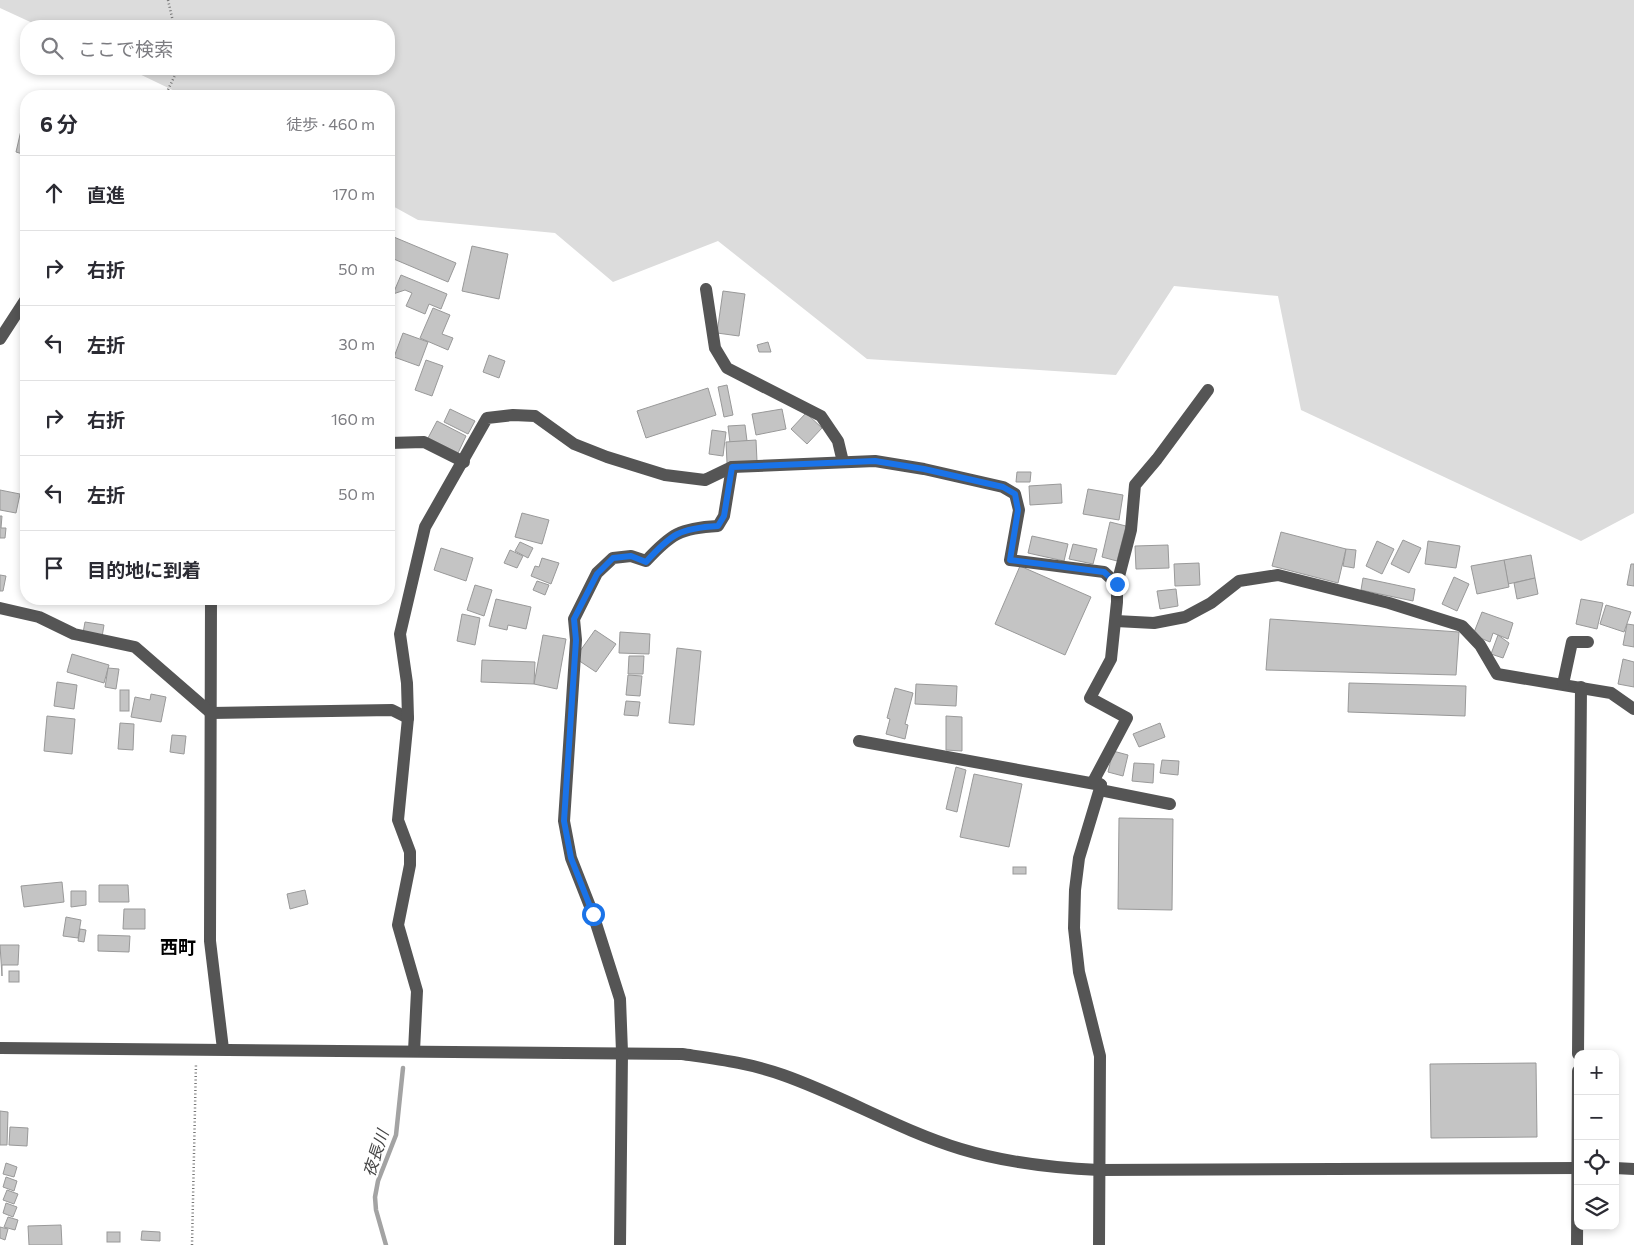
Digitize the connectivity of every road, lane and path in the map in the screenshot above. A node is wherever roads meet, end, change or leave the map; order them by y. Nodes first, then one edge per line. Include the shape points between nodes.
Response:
1 (168, 0) edge
2 (173, 20) edge
3 (175, 75) edge
4 (168, 90) edge
5 (706, 289) dead end
6 (20, 308) edge
7 (0, 339) edge
8 (1208, 390) dead end
9 (395, 443) edge
10 (464, 462) junction
11 (844, 462) junction
12 (732, 467) junction
13 (1117, 584) junction
14 (212, 605) edge
15 (0, 608) edge
16 (1116, 621) junction
17 (1588, 642) dead end
18 (1563, 684) junction
19 (1580, 687) junction
20 (1634, 708) edge
21 (210, 712) junction
22 (408, 718) junction
23 (859, 741) dead end
24 (1100, 787) junction
25 (1170, 804) dead end
26 (0, 1048) edge
27 (196, 1049) junction
28 (223, 1049) junction
29 (1578, 1050) edge
30 (414, 1051) junction
31 (622, 1052) junction
32 (1578, 1095) edge
33 (1577, 1140) edge
34 (1574, 1168) edge
35 (1619, 1168) edge
36 (1634, 1169) edge
37 (1099, 1170) junction
38 (1577, 1185) edge
39 (192, 1245) edge
40 (620, 1245) edge
41 (1099, 1245) edge
42 (1576, 1245) edge

1 - 2 path
3 - 4 path
5 - 11 street via 715,348 727,368 821,416 838,441
6 - 7 street
8 - 13 street via 1135,485 1131,530
9 - 10 street via 424,442
10 - 12 street via 487,418 513,415 535,416 574,444 665,475 705,480
10 - 22 street via 425,527 400,634
11 - 12 street
11 - 13 street via 883,462 1003,487 1015,494 1018,510 1010,560 1104,572
12 - 31 street via 724,516 718,526 690,527 665,540 646,562 631,556 613,558 597,574 574,619 576,640 564,821 571,858 620,999
13 - 16 street
14 - 21 street
15 - 21 street via 39,617 74,634 136,646
16 - 18 street via 1154,623 1185,617 1211,603 1239,581 1278,575 1462,626 1480,644 1497,674
16 - 24 street via 1111,659 1090,698 1126,718 1094,780
17 - 18 street via 1572,642
18 - 19 street
19 - 20 street via 1611,693
19 - 29 street
21 - 22 street via 392,710
21 - 28 street via 210,941
22 - 30 street via 398,820 410,852 410,865 398,925 417,991
23 - 24 street
24 - 25 street
24 - 37 street via 1079,858 1074,928 1079,972 1100,1056
26 - 27 street
27 - 28 street
27 - 39 path
28 - 30 street
30 - 31 street
31 - 37 street via 682,1054 740,1063 808,1084 923,1136 961,1149 1044,1168
31 - 40 street
32 - 33 street
34 - 37 street
35 - 36 street
37 - 41 street
38 - 42 street

